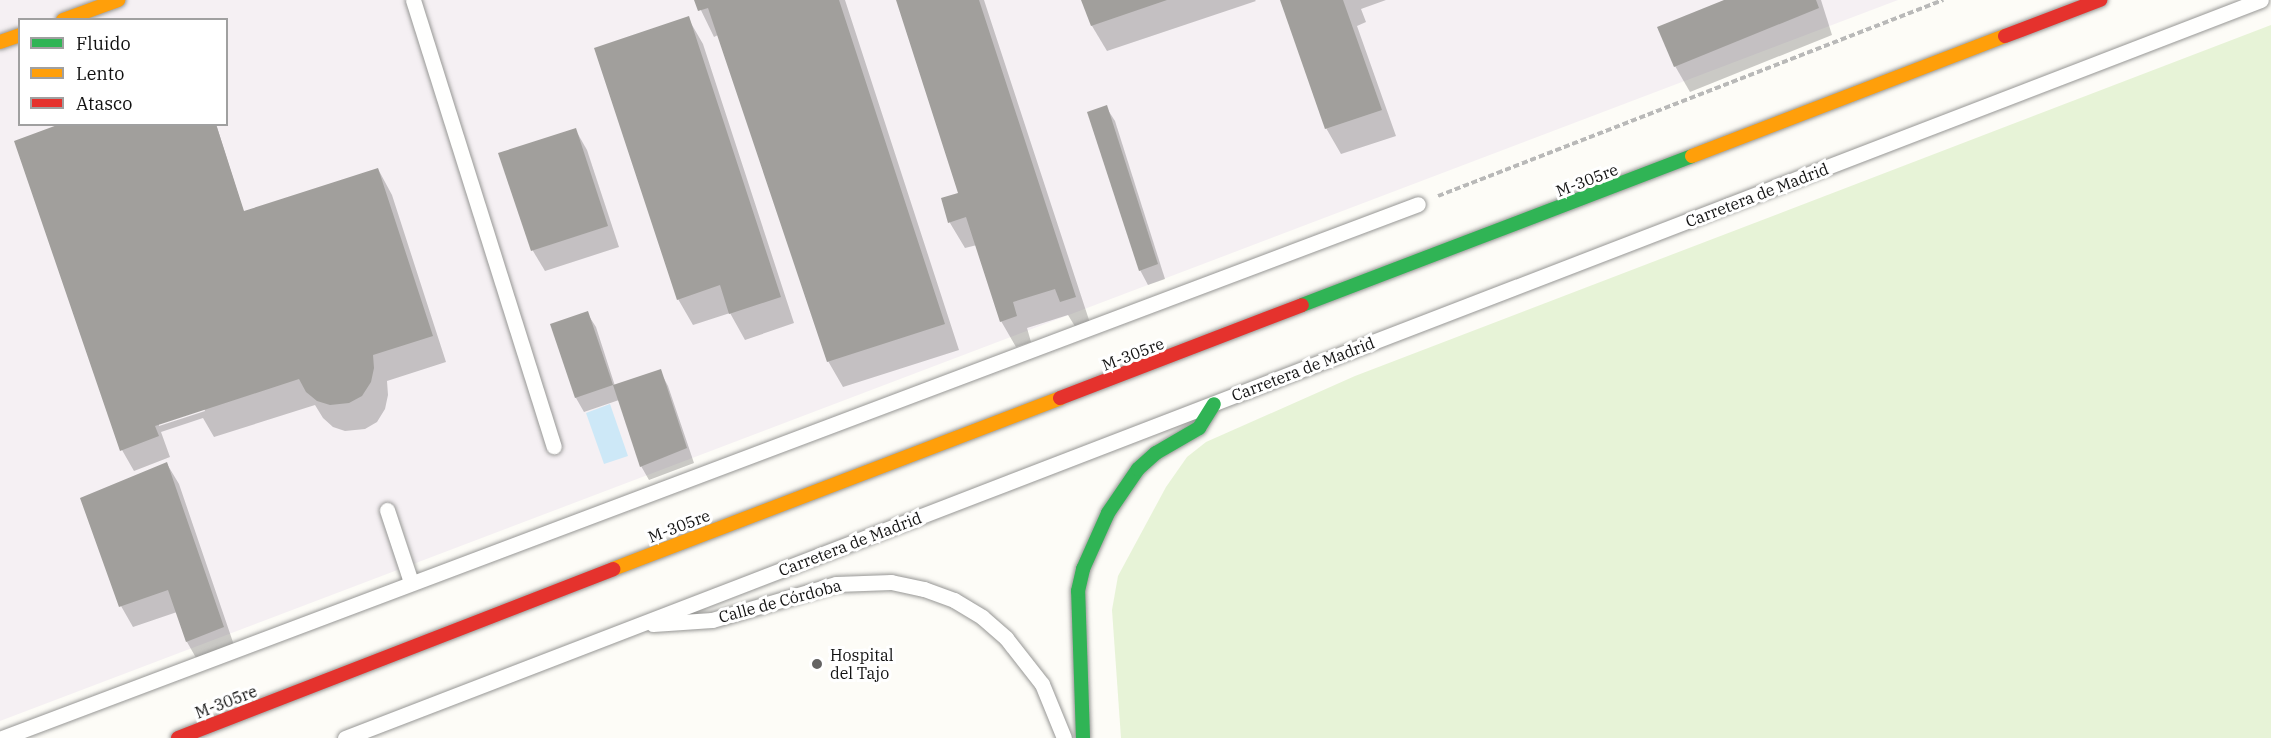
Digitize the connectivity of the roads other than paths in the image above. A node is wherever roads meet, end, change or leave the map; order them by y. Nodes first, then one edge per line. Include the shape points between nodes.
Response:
1 (118, 0) edge
2 (413, 0) edge
3 (2100, 0) edge
4 (2261, 0) edge
5 (68, 18) edge
6 (18, 36) edge
7 (0, 42) edge
8 (1418, 204) road end
9 (1214, 404) junction
10 (554, 446) dead end
11 (387, 510) dead end
12 (411, 582) junction
13 (638, 625) junction
14 (2, 738) edge
15 (178, 738) edge
16 (345, 738) edge
17 (1064, 738) edge
18 (1083, 738) edge

1 - 5 main road
2 - 10 lane
3 - 15 main road, M-305re
4 - 9 lane, Carretera de Madrid
6 - 7 main road
8 - 12 lane
9 - 13 lane, Carretera de Madrid
9 - 18 main road via 1199,428 1156,453 1138,469 1108,513 1083,568 1078,591
11 - 12 lane
12 - 14 lane
13 - 16 lane, Carretera de Madrid
13 - 17 lane, Calle de Córdoba via 712,620 836,584 891,582 924,589 954,600 1006,638 1042,684

